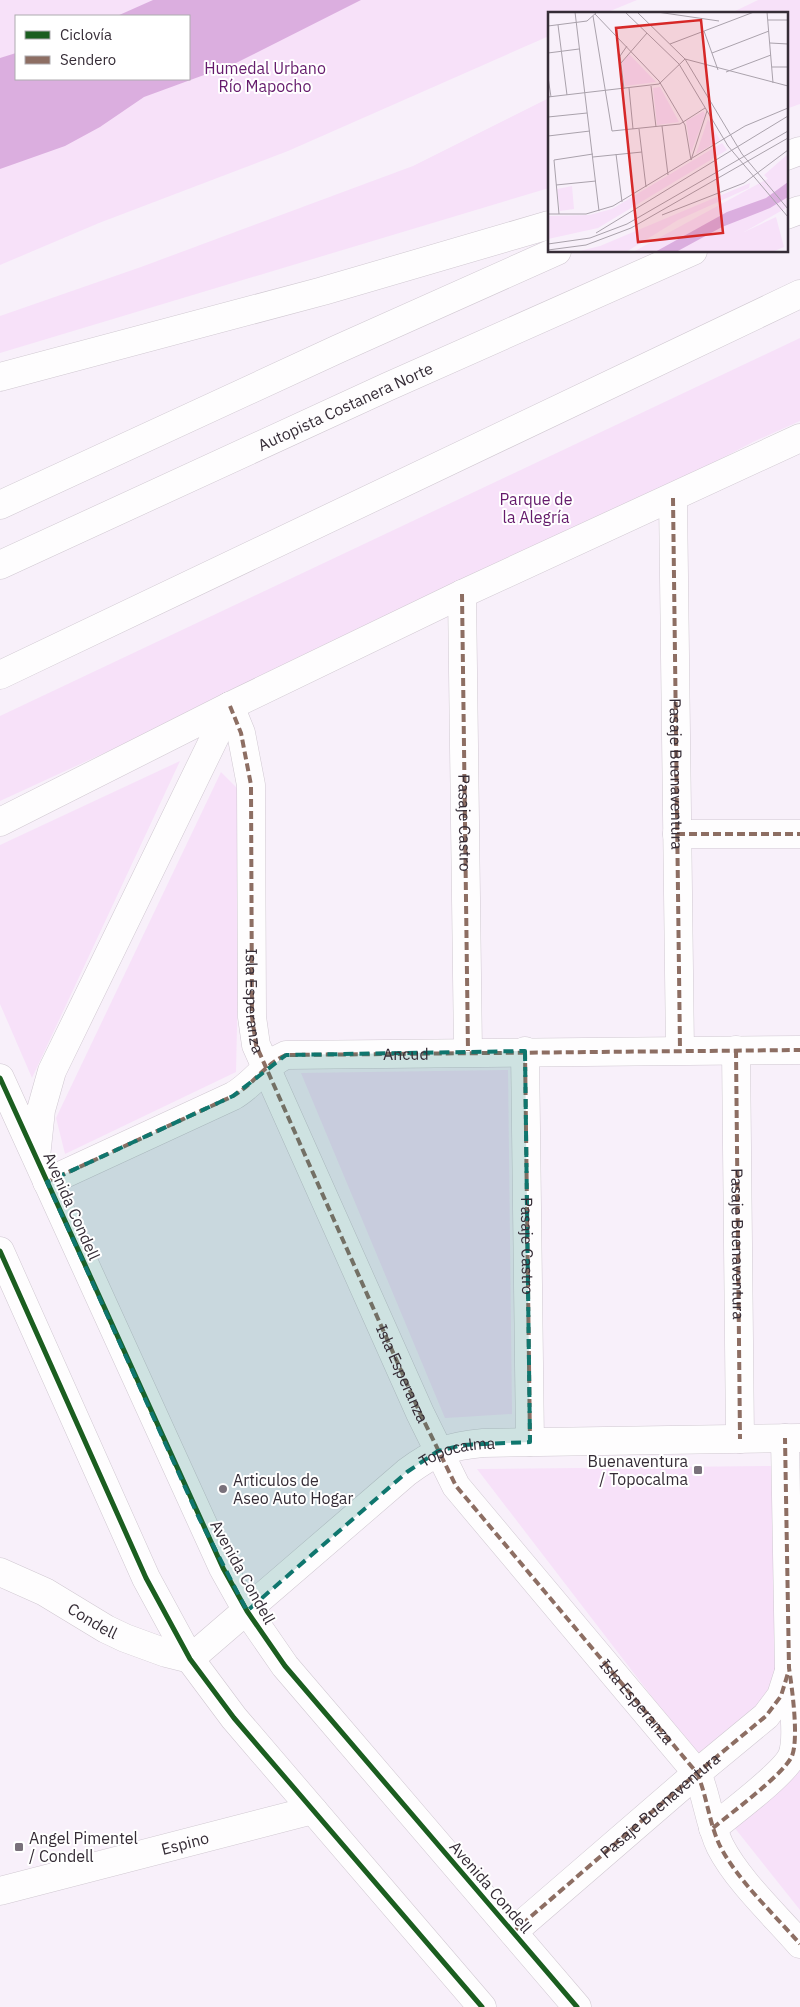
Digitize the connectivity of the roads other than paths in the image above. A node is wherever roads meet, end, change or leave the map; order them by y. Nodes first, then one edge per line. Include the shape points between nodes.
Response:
1 (800, 151) edge
2 (788, 155) edge
3 (800, 210) edge
4 (788, 214) edge
5 (548, 225) edge
6 (556, 252) edge
7 (691, 252) edge
8 (800, 294) edge
9 (0, 376) edge
10 (800, 438) edge
11 (673, 498) junction
12 (0, 506) edge
13 (0, 566) edge
14 (462, 594) junction
15 (0, 675) edge
16 (230, 706) junction
17 (0, 822) edge
18 (677, 834) junction
19 (800, 834) edge
20 (680, 1050) junction
21 (736, 1050) junction
22 (800, 1050) edge
23 (468, 1051) junction
24 (525, 1051) junction
25 (266, 1069) junction
26 (0, 1078) edge
27 (41, 1170) junction
28 (0, 1251) edge
29 (740, 1438) junction
30 (792, 1438) edge
31 (530, 1442) junction
32 (438, 1451) junction
33 (0, 1572) edge
34 (247, 1611) junction
35 (190, 1659) junction
36 (788, 1668) junction
37 (697, 1773) junction
38 (314, 1810) junction
39 (713, 1828) junction
40 (0, 1891) edge
41 (513, 1932) junction
42 (800, 1944) edge
43 (482, 2007) edge
44 (577, 2007) edge

1 - 2 main road
3 - 4 main road
5 - 9 main road via 323,291
6 - 12 main road
7 - 13 main road, Autopista Costanera Norte
8 - 15 main road
10 - 11 main road
11 - 14 main road
11 - 18 main road, Pasaje Buenaventura
14 - 16 main road
14 - 23 main road, Pasaje Castro
16 - 17 main road
16 - 25 main road, Isla Esperanza via 240,733 251,786 252,1024
16 - 27 main road via 52,1071 41,1110
18 - 19 main road
18 - 20 main road, Pasaje Buenaventura
20 - 21 main road, Ancud
20 - 24 main road, Ancud
21 - 22 main road, Ancud
21 - 29 main road, Pasaje Buenaventura
23 - 24 main road, Ancud
23 - 25 main road, Ancud via 296,1053 277,1058
24 - 31 main road, Pasaje Castro
25 - 27 main road, Ancud via 233,1096
25 - 32 main road, Isla Esperanza
26 - 27 main road, Avenida Condell
27 - 34 main road, Avenida Condell via 203,1526
28 - 35 main road via 146,1578
29 - 30 main road, Topocalma
29 - 31 main road, Topocalma
30 - 36 main road, Pasaje Buenaventura
31 - 32 main road, Topocalma via 483,1443
32 - 34 main road, Topocalma via 406,1472
32 - 37 main road, Isla Esperanza via 456,1486
33 - 35 main road, Condell via 45,1592 125,1638
34 - 35 main road, Topocalma
34 - 41 main road, Avenida Condell via 285,1666
35 - 38 main road via 234,1718
36 - 37 main road, Pasaje Buenaventura via 786,1682 774,1707
36 - 39 main road, Pasaje Buenaventura via 793,1697 792,1756
37 - 39 main road, Isla Esperanza via 705,1791
37 - 41 main road, Pasaje Buenaventura
38 - 40 main road, Espino
38 - 43 main road
39 - 42 main road, Isla Esperanza via 728,1860
41 - 44 main road, Avenida Condell

